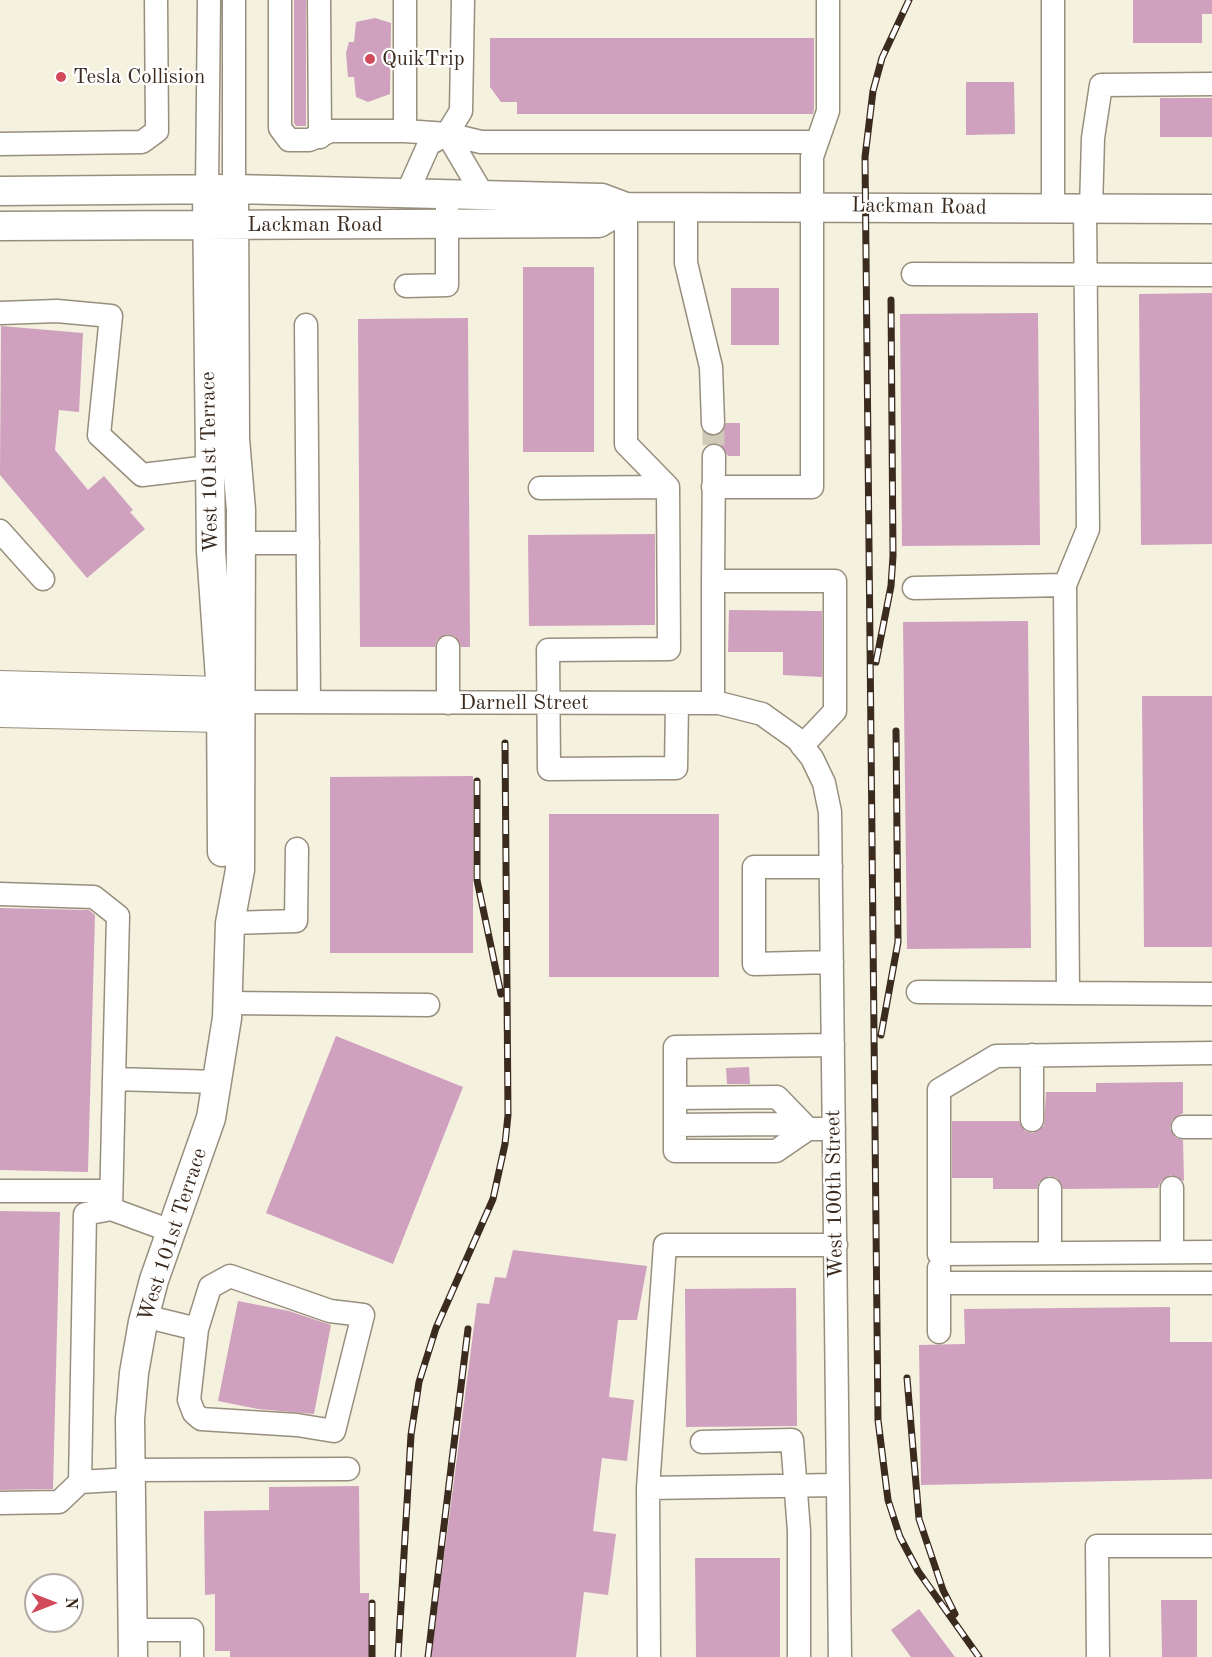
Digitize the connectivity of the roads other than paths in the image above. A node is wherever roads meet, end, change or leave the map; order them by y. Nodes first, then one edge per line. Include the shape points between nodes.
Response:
1 (156, 0) edge
2 (209, 0) edge
3 (234, 0) edge
4 (280, 0) edge
5 (319, 0) edge
6 (405, 0) edge
7 (463, 0) edge
8 (828, 0) edge
9 (1053, 0) edge
10 (1212, 84) edge
11 (405, 131) junction
12 (447, 134) junction
13 (320, 137) junction
14 (817, 142) junction
15 (0, 144) edge
16 (221, 189) junction
17 (0, 190) edge
18 (54, 190) junction
19 (407, 193) junction
20 (447, 194) junction
21 (483, 195) junction
22 (0, 203) edge
23 (812, 206) junction
24 (626, 207) junction
25 (686, 207) junction
26 (1053, 209) junction
27 (1088, 209) junction
28 (1212, 209) edge
29 (446, 224) junction
30 (205, 225) junction
31 (234, 225) junction
32 (0, 226) edge
33 (913, 274) dead end
34 (1086, 274) junction
35 (1212, 275) edge
36 (406, 286) dead end
37 (0, 313) edge
38 (306, 325) dead end
39 (713, 423) tunnel mouth
40 (714, 456) tunnel mouth
41 (209, 467) junction
42 (713, 487) junction
43 (540, 488) dead end
44 (668, 488) junction
45 (0, 531) edge
46 (241, 543) junction
47 (308, 543) junction
48 (43, 579) dead end
49 (712, 581) junction
50 (1065, 585) junction
51 (914, 588) dead end
52 (448, 647) dead end
53 (0, 687) edge
54 (309, 702) junction
55 (448, 703) junction
56 (548, 703) junction
57 (677, 703) junction
58 (713, 703) junction
59 (228, 704) junction
60 (0, 711) edge
61 (799, 743) junction
62 (297, 849) dead end
63 (831, 867) junction
64 (0, 894) edge
65 (230, 923) junction
66 (832, 962) junction
67 (918, 992) dead end
68 (1068, 993) junction
69 (1212, 994) edge
70 (228, 1003) junction
71 (428, 1005) dead end
72 (833, 1044) junction
73 (1212, 1053) edge
74 (1032, 1055) junction
75 (114, 1079) junction
76 (218, 1082) junction
77 (675, 1112) junction
78 (1032, 1120) dead end
79 (1183, 1127) dead end
80 (1212, 1127) edge
81 (807, 1129) junction
82 (834, 1129) junction
83 (1172, 1188) dead end
84 (1050, 1189) dead end
85 (0, 1191) edge
86 (111, 1200) junction
87 (171, 1231) junction
88 (836, 1245) junction
89 (1172, 1252) junction
90 (1205, 1252) edge
91 (1050, 1253) junction
92 (939, 1254) junction
93 (939, 1283) junction
94 (1205, 1283) edge
95 (144, 1316) junction
96 (197, 1329) junction
97 (939, 1332) dead end
98 (702, 1442) dead end
99 (348, 1469) dead end
100 (131, 1475) junction
101 (80, 1482) junction
102 (795, 1485) junction
103 (837, 1485) junction
104 (648, 1488) junction
105 (0, 1503) edge
106 (1212, 1546) edge
107 (133, 1644) edge
108 (192, 1657) edge
109 (649, 1657) edge
110 (799, 1657) edge
111 (840, 1657) edge
112 (1098, 1657) edge

1 - 15 street via 157,131 142,142
2 - 16 street, West 101st Terrace
3 - 16 street, West 101st Terrace
4 - 13 street via 280,128 289,140
5 - 13 street
6 - 11 street
7 - 12 street via 461,111
8 - 14 street via 828,111
9 - 26 street
10 - 27 street via 1101,85
11 - 12 street
11 - 13 street via 331,131
12 - 14 street via 481,142
12 - 19 street via 429,144
12 - 21 street
14 - 23 street via 812,157
16 - 18 main road, Lackman Road
16 - 19 main road, Lackman Road
16 - 30 main road, West 101st Terrace
16 - 31 main road, West 101st Terrace
17 - 18 main road, Lackman Road
18 - 22 main road via 28,203
19 - 20 main road, Lackman Road
20 - 21 main road, Lackman Road
20 - 29 street
21 - 24 main road, Lackman Road via 602,198
23 - 25 main road, Lackman Road
23 - 26 main road, Lackman Road
23 - 42 street via 813,487
24 - 25 main road, Lackman Road
24 - 29 main road, Lackman Road via 599,223
24 - 44 street via 626,444
25 - 39 street via 686,263 711,367
26 - 27 main road, Lackman Road
27 - 28 main road, Lackman Road
27 - 34 street
29 - 31 main road, Lackman Road
29 - 36 street via 447,285
30 - 31 main road, Lackman Road
30 - 32 main road, Lackman Road
30 - 41 main road, West 101st Terrace
31 - 46 main road, West 101st Terrace via 235,439
33 - 34 street
34 - 35 street
34 - 50 street via 1088,529
37 - 41 street via 57,311 111,316 99,435 142,475
38 - 47 street
40 - 42 street
41 - 59 main road, West 101st Terrace via 210,550
42 - 49 street
43 - 44 street
44 - 56 street via 669,649 548,650
45 - 48 street
46 - 47 street
46 - 59 main road, West 101st Terrace
47 - 54 street
49 - 58 street
49 - 61 street via 835,581 835,711
50 - 51 street
50 - 68 street
52 - 55 street
53 - 59 highway
54 - 55 street, Darnell Street
54 - 59 street, Darnell Street
55 - 56 street, Darnell Street
56 - 57 street, Darnell Street
56 - 57 street via 549,769 676,768
57 - 58 street, Darnell Street
58 - 61 street, Darnell Street via 736,705 762,714
59 - 60 highway
59 - 65 main road, West 101st Terrace via 222,873
61 - 63 street, West 100th Street via 812,758 824,783 830,812
62 - 65 street via 296,921
63 - 66 street, West 100th Street
63 - 66 street via 754,867 754,964
64 - 75 street via 94,897 118,916
65 - 70 main road, West 101st Terrace
66 - 72 street, West 100th Street
67 - 68 street
68 - 69 street
70 - 71 street
70 - 76 main road, West 101st Terrace
72 - 77 street via 675,1047
72 - 82 street, West 100th Street
73 - 74 street
74 - 78 street
74 - 92 street via 996,1056 939,1090
75 - 76 street
75 - 86 street
76 - 87 main road, West 101st Terrace via 197,1161
77 - 81 street via 777,1097
77 - 81 street via 675,1151 776,1151
79 - 80 street
81 - 82 street
82 - 88 street, West 100th Street
83 - 89 street
84 - 91 street
85 - 86 street
86 - 87 street
86 - 101 street via 85,1214
87 - 95 main road, West 101st Terrace
88 - 103 street, West 100th Street
88 - 104 street via 664,1245
89 - 90 street
89 - 91 street
90 - 94 street
91 - 92 street
92 - 93 street
93 - 94 street
93 - 97 street
95 - 96 street
95 - 100 main road, West 101st Terrace via 134,1373
96 - 96 street via 189,1400 201,1419 334,1431 363,1315 330,1311 230,1276 210,1287
98 - 102 street via 792,1440
99 - 100 street
100 - 101 street
100 - 107 main road, West 101st Terrace
101 - 105 street via 59,1502
102 - 103 street
102 - 104 street
102 - 110 street
103 - 111 street, West 100th Street
104 - 109 street
106 - 112 street via 1097,1546
107 - 108 street via 192,1630

